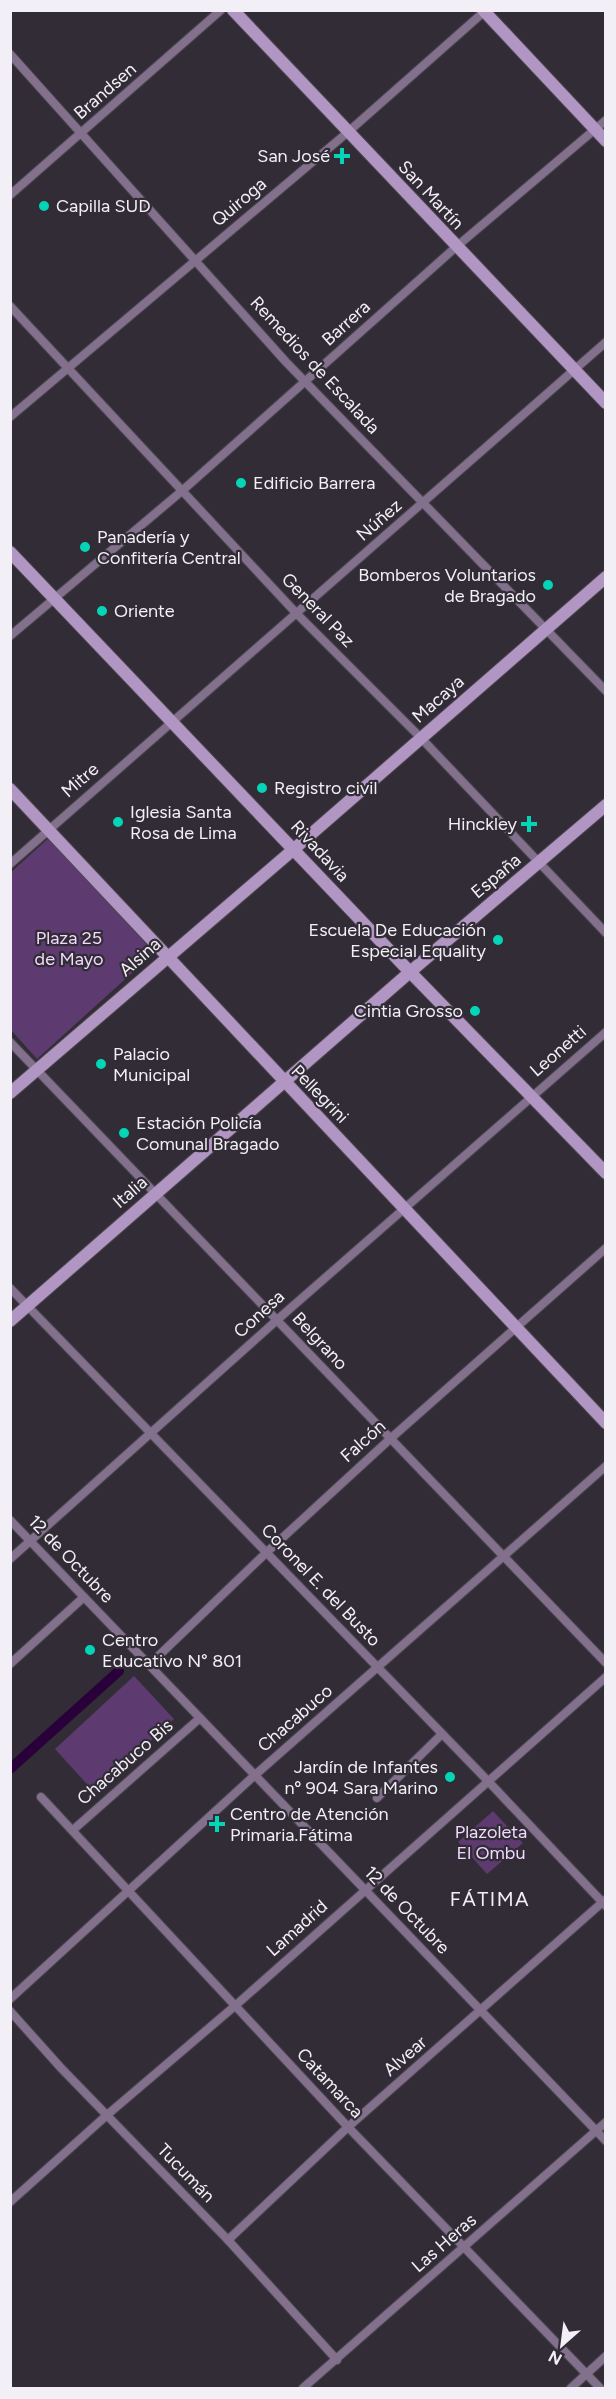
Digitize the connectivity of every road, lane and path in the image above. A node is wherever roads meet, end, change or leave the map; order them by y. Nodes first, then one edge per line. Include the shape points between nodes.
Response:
1 (221, 10) edge
2 (233, 10) edge
3 (484, 11) edge
4 (10, 54) edge
5 (606, 120) edge
6 (595, 130) junction
7 (348, 132) junction
8 (82, 133) junction
9 (606, 141) edge
10 (10, 195) edge
11 (456, 247) junction
12 (196, 260) junction
13 (10, 306) edge
14 (606, 342) edge
15 (68, 368) junction
16 (575, 370) junction
17 (305, 381) junction
18 (606, 403) edge
19 (10, 417) edge
20 (183, 490) junction
21 (423, 503) junction
22 (10, 552) edge
23 (606, 577) edge
24 (54, 598) junction
25 (297, 614) junction
26 (546, 629) junction
27 (10, 636) edge
28 (606, 691) edge
29 (171, 722) junction
30 (421, 738) junction
31 (10, 789) edge
32 (606, 805) edge
33 (49, 829) junction
34 (294, 849) junction
35 (539, 863) junction
36 (10, 864) edge
37 (606, 933) edge
38 (168, 956) junction
39 (410, 972) junction
40 (606, 1032) edge
41 (10, 1042) edge
42 (37, 1070) junction
43 (284, 1082) junction
44 (10, 1093) edge
45 (531, 1096) junction
46 (606, 1173) edge
47 (156, 1194) junction
48 (404, 1208) junction
49 (606, 1248) edge
50 (10, 1288) edge
51 (28, 1306) junction
52 (277, 1320) junction
53 (10, 1321) edge
54 (517, 1328) junction
55 (606, 1423) edge
56 (151, 1434) junction
57 (390, 1439) junction
58 (606, 1466) edge
59 (10, 1520) edge
60 (30, 1541) junction
61 (267, 1552) junction
62 (502, 1556) junction
63 (10, 1559) edge
64 (84, 1597) junction
65 (606, 1663) edge
66 (10, 1664) edge
67 (149, 1665) junction
68 (377, 1667) junction
69 (606, 1677) edge
70 (200, 1718) junction
71 (442, 1734) junction
72 (255, 1775) junction
73 (487, 1780) junction
74 (41, 1797) dead end
75 (377, 1798) dead end
76 (73, 1830) junction
77 (364, 1889) junction
78 (127, 1891) junction
79 (604, 1902) edge
80 (10, 1999) edge
81 (236, 2006) junction
82 (10, 2011) edge
83 (481, 2012) junction
84 (107, 2115) junction
85 (606, 2122) edge
86 (348, 2127) junction
87 (596, 2131) junction
88 (606, 2141) edge
89 (10, 2202) edge
90 (228, 2240) junction
91 (465, 2247) junction
92 (606, 2356) edge
93 (337, 2360) junction
94 (586, 2374) junction
95 (303, 2388) edge
96 (571, 2388) edge
97 (600, 2388) edge

1 - 8 street, Brandsen
2 - 7 main road, San Martín
3 - 6 main road
3 - 7 street, Quiroga
4 - 8 street, Remedios de Escalada
5 - 6 street, Barrera
6 - 9 main road
6 - 11 street, Barrera
7 - 11 main road, San Martín
7 - 12 street, Quiroga
8 - 10 street, Brandsen
8 - 12 street, Remedios de Escalada
11 - 16 main road, San Martín
11 - 17 street, Barrera
12 - 15 street, Quiroga
12 - 17 street, Remedios de Escalada
13 - 15 street, General Paz
14 - 16 street, Núñez
15 - 19 street, Quiroga
15 - 20 street, General Paz
16 - 18 main road, San Martín
16 - 21 street, Núñez
17 - 20 street, Barrera
17 - 21 street, Remedios de Escalada
20 - 24 street, Barrera
20 - 25 street, General Paz
21 - 25 street, Núñez
21 - 26 street, Remedios de Escalada
22 - 24 main road, Rivadavia
23 - 26 main road, Macaya
24 - 27 street, Barrera
24 - 29 main road, Rivadavia
25 - 29 street, Núñez
25 - 30 street, General Paz
26 - 28 street, Remedios de Escalada
26 - 30 main road, Macaya
29 - 33 street, Mitre
29 - 34 main road, Rivadavia
30 - 34 main road, Macaya
30 - 35 street, General Paz
31 - 33 main road, Pellegrini
32 - 35 main road, España
33 - 36 street, Mitre
33 - 38 main road, Pellegrini
34 - 38 main road, Alsina
34 - 39 main road, Rivadavia
35 - 37 street, General Paz
35 - 39 main road, España
38 - 42 main road, Alsina
38 - 43 main road, Pellegrini
39 - 43 main road, Italia
39 - 45 main road, Rivadavia
40 - 45 street, Leonetti
41 - 42 street, Belgrano
42 - 44 main road, Alsina
42 - 47 street, Belgrano
43 - 47 main road, Italia
43 - 48 main road, Pellegrini
45 - 46 main road, Rivadavia
45 - 48 street, Conesa
47 - 51 main road, Italia
47 - 52 street, Belgrano
48 - 52 street, Conesa
48 - 54 main road, Pellegrini
49 - 54 street, Falcón
50 - 51 street, Coronel E. del Busto
51 - 53 main road, Italia
51 - 56 street, Coronel E. del Busto
52 - 56 street, Conesa
52 - 57 street, Belgrano
54 - 55 main road, Pellegrini
54 - 57 street, Falcón
56 - 60 street, Conesa
56 - 61 street, Coronel E. del Busto
57 - 61 street, Falcón
57 - 62 street, Belgrano
58 - 62 street, Chacabuco
59 - 60 street, 12 de Octubre
60 - 63 street, Conesa
60 - 64 street, 12 de Octubre
61 - 67 street, Falcón
61 - 68 street, Coronel E. del Busto
62 - 65 street, Belgrano
62 - 68 street, Chacabuco
64 - 66 street
64 - 67 street, 12 de Octubre
67 - 70 street, 12 de Octubre
68 - 71 street, Coronel E. del Busto
68 - 72 street, Chacabuco
69 - 73 street, Lamadrid
70 - 72 street, 12 de Octubre
70 - 76 street, Chacabuco Bis
71 - 73 street, Coronel E. del Busto
71 - 75 street
72 - 77 street, 12 de Octubre
72 - 78 street, Chacabuco
73 - 77 street, Lamadrid
73 - 79 street, Coronel E. del Busto
74 - 76 street, Catamarca
76 - 78 street, Catamarca
77 - 81 street, Lamadrid
77 - 83 street, 12 de Octubre
78 - 80 street, Chacabuco
78 - 81 street, Catamarca
79 - 83 street, Alvear
81 - 84 street, Lamadrid
81 - 86 street, Catamarca
82 - 84 street, Tucumán
83 - 86 street, Alvear
83 - 87 street, 12 de Octubre
84 - 89 street, Lamadrid
84 - 90 street, Tucumán
85 - 87 street, Las Heras
86 - 90 street, Alvear
86 - 91 street, Catamarca
87 - 88 street, 12 de Octubre
87 - 91 street, Las Heras
90 - 93 street, Tucumán
91 - 93 street, Las Heras
91 - 94 street, Catamarca
92 - 94 street
93 - 95 street, Las Heras
94 - 96 street
94 - 97 street, Catamarca

